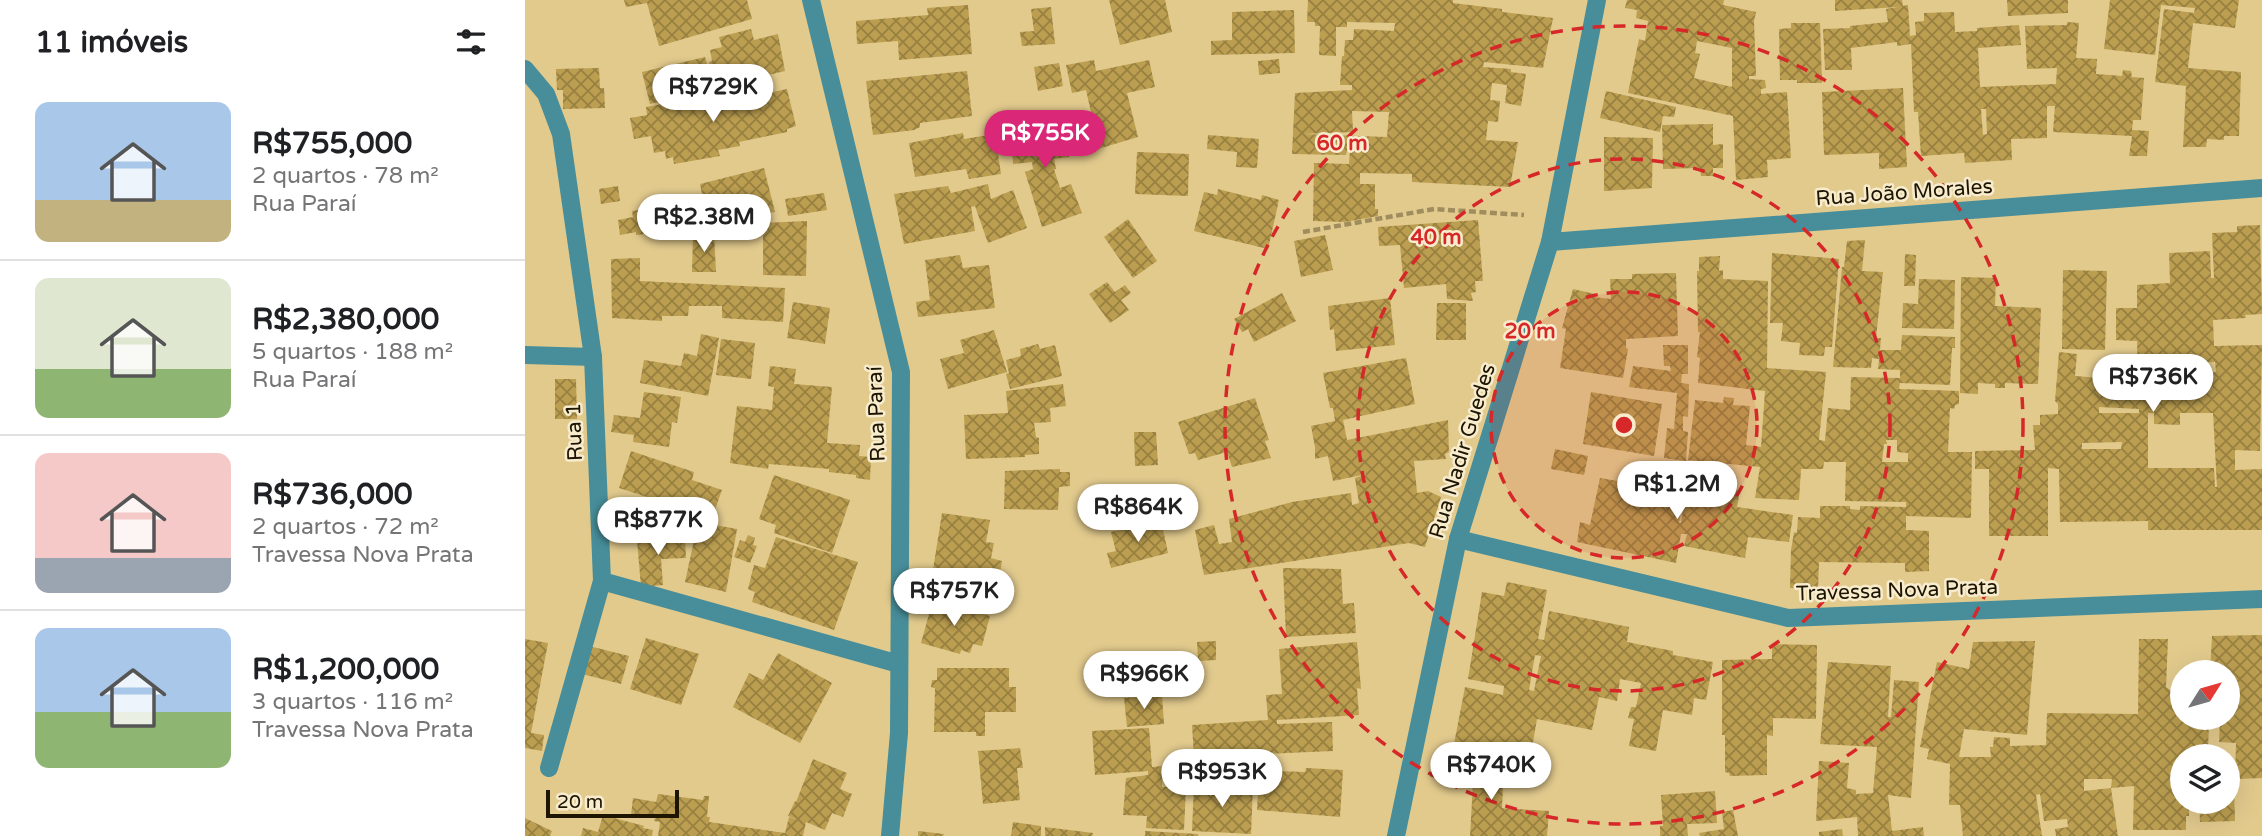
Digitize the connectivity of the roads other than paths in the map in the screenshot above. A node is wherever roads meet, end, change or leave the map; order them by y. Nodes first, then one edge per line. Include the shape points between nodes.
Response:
1 (811, 0) edge
2 (1597, 0) edge
3 (525, 69) edge
4 (2262, 188) edge
5 (1550, 242) junction
6 (525, 355) edge
7 (593, 357) junction
8 (1458, 539) junction
9 (603, 581) junction
10 (2262, 599) edge
11 (899, 664) junction
12 (548, 768) dead end
13 (890, 836) edge
14 (1396, 836) edge

1 - 11 street, Rua Paraí via 901,372
2 - 5 street, Rua Nadir Guedes
3 - 7 street, Rua 1 via 546,94 561,134
4 - 5 street, Rua João Morales
5 - 8 street, Rua Nadir Guedes
6 - 7 street
7 - 9 street, Rua 1
8 - 10 street, Travessa Nova Prata via 1788,618
8 - 14 street, Rua Nadir Guedes
9 - 11 street
9 - 12 street, Rua 1
11 - 13 street, Rua Paraí

